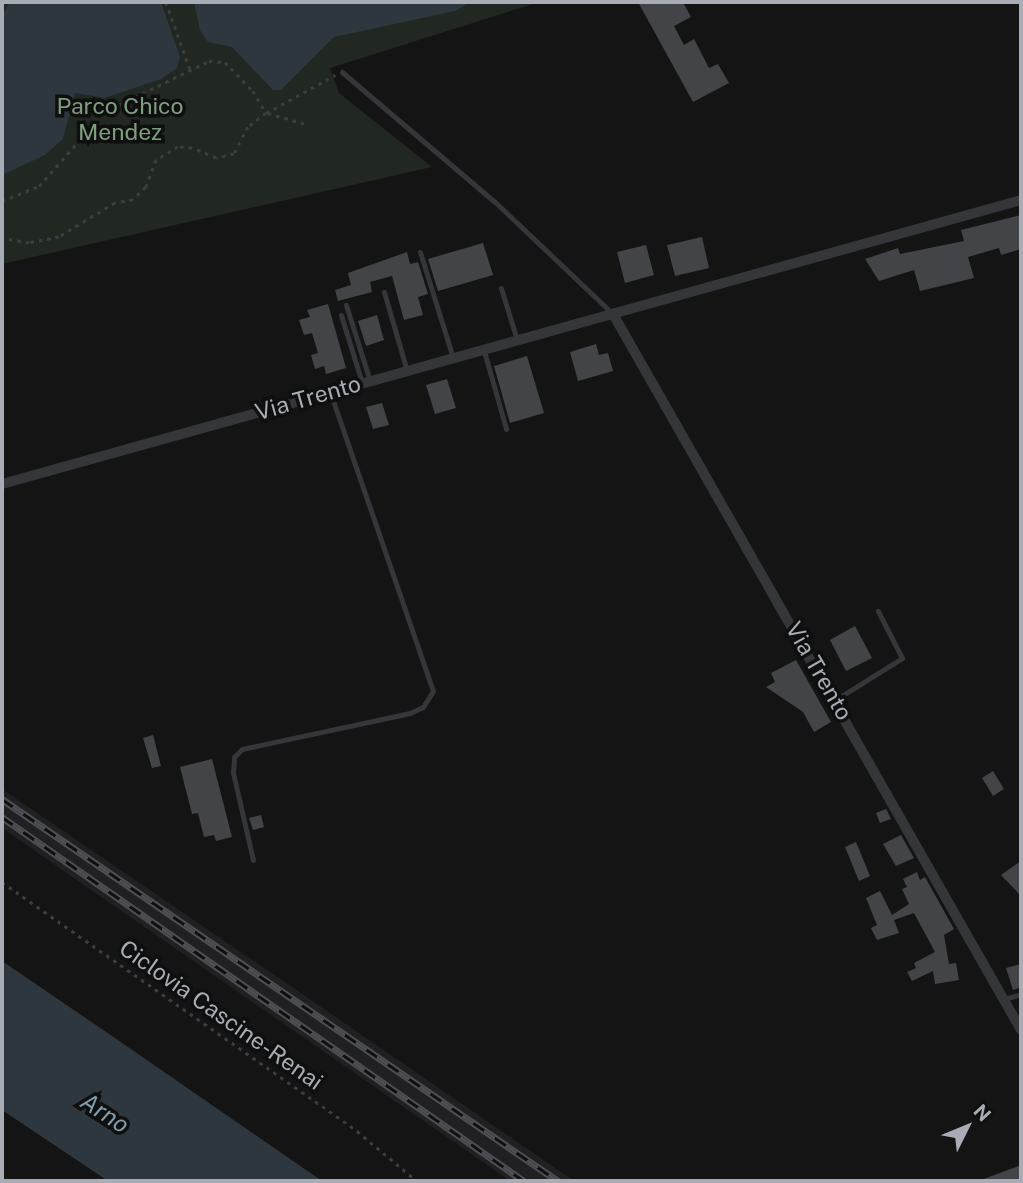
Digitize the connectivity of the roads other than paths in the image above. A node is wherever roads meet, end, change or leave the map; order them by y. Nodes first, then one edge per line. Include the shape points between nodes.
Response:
1 (342, 72) road end
2 (1021, 200) edge
3 (420, 252) dead end
4 (501, 288) dead end
5 (384, 292) dead end
6 (346, 304) dead end
7 (614, 314) junction
8 (341, 315) dead end
9 (517, 340) junction
10 (484, 350) junction
11 (453, 358) junction
12 (407, 371) junction
13 (366, 382) junction
14 (330, 392) junction
15 (506, 429) dead end
16 (2, 484) edge
17 (878, 611) dead end
18 (835, 700) junction
19 (253, 860) dead end
20 (1021, 994) edge
21 (1004, 999) junction
22 (1021, 1030) edge

1 - 7 lane via 485,194
2 - 7 street, Via Trento
3 - 11 lane
4 - 9 lane
5 - 12 lane
6 - 13 lane
7 - 9 street, Via Trento
7 - 18 street, Via Trento
8 - 13 lane
9 - 10 street, Via Trento
10 - 11 street, Via Trento
10 - 15 lane
11 - 12 street, Via Trento
12 - 13 street, Via Trento
13 - 14 street, Via Trento
14 - 16 street, Via Trento
14 - 19 lane via 433,691 423,708 410,713 242,749 234,757 233,774
17 - 18 lane via 902,659
18 - 21 street, Via Trento
20 - 21 lane
21 - 22 street, Via Trento

